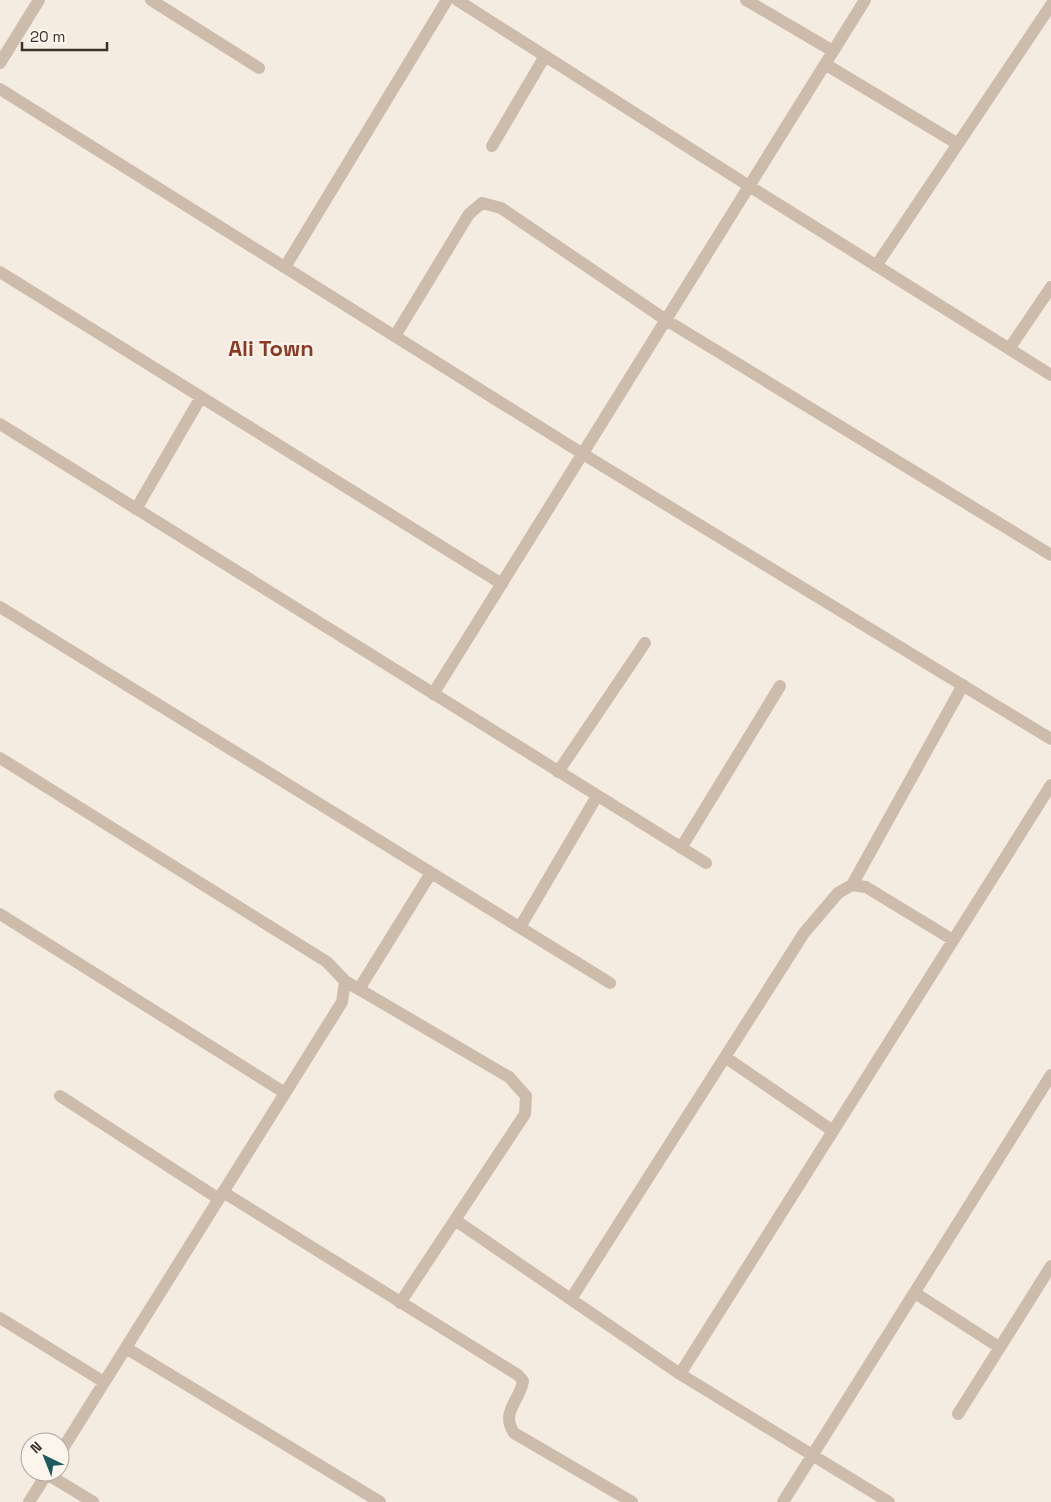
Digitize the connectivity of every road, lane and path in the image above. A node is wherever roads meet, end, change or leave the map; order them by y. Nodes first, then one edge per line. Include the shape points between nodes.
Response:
1 (39, 0) edge
2 (151, 0) edge
3 (447, 0) edge
4 (457, 0) edge
5 (746, 0) edge
6 (865, 0) edge
7 (1051, 5) edge
8 (833, 52) junction
9 (545, 56) junction
10 (0, 62) edge
11 (825, 64) junction
12 (259, 68) dead end
13 (0, 89) edge
14 (958, 144) junction
15 (492, 146) dead end
16 (749, 186) junction
17 (876, 266) junction
18 (285, 267) junction
19 (0, 272) edge
20 (1051, 287) edge
21 (666, 320) junction
22 (395, 336) junction
23 (1009, 349) junction
24 (1051, 375) edge
25 (201, 397) junction
26 (0, 424) edge
27 (583, 454) junction
28 (136, 509) junction
29 (1051, 555) edge
30 (502, 584) junction
31 (0, 607) edge
32 (645, 643) dead end
33 (962, 685) junction
34 (780, 686) dead end
35 (433, 694) junction
36 (1051, 740) edge
37 (0, 758) edge
38 (558, 772) junction
39 (1051, 785) edge
40 (597, 796) junction
41 (681, 848) junction
42 (706, 863) dead end
43 (431, 873) junction
44 (852, 885) junction
45 (0, 914) edge
46 (520, 928) junction
47 (953, 940) junction
48 (345, 981) junction
49 (610, 983) dead end
50 (358, 989) junction
51 (725, 1057) junction
52 (1051, 1075) edge
53 (285, 1092) junction
54 (60, 1096) dead end
55 (833, 1131) junction
56 (221, 1195) junction
57 (455, 1220) junction
58 (1051, 1266) edge
59 (915, 1293) junction
60 (571, 1300) junction
61 (400, 1303) junction
62 (0, 1318) edge
63 (999, 1347) junction
64 (126, 1348) junction
65 (680, 1374) junction
66 (104, 1382) junction
67 (958, 1414) dead end
68 (70, 1437) edge
69 (813, 1455) junction
70 (42, 1482) edge
71 (62, 1482) edge
72 (29, 1502) edge
73 (93, 1502) edge
74 (380, 1502) edge
75 (632, 1502) edge
76 (783, 1502) edge
77 (889, 1502) edge

1 - 10 street
2 - 12 street
3 - 18 street
4 - 9 street
5 - 8 street
6 - 8 street
7 - 14 street
8 - 11 street
9 - 15 street
9 - 16 street
11 - 14 street
11 - 16 street
13 - 18 street
14 - 17 street
16 - 17 street
16 - 21 street
17 - 23 street
18 - 22 street
19 - 25 street
20 - 23 street
21 - 22 street via 501,208 482,203 470,214
21 - 27 street
21 - 29 street
22 - 27 street
23 - 24 street
25 - 28 street
25 - 30 street
26 - 28 street
27 - 30 street
27 - 33 street
28 - 35 street
30 - 35 street
31 - 43 street
32 - 38 street
33 - 36 street
33 - 44 street
34 - 41 street
35 - 38 street
37 - 48 street via 327,962
38 - 40 street
39 - 47 street
40 - 41 street
40 - 46 street
41 - 42 street
43 - 46 street
43 - 50 street
44 - 47 street via 866,887
44 - 51 street via 838,893 804,933
45 - 53 street
46 - 49 street
47 - 55 street
48 - 50 street
48 - 53 street via 342,1002
50 - 57 street via 509,1077 526,1096 525,1114
51 - 55 street
51 - 60 street
52 - 59 street
53 - 56 street
54 - 56 street
55 - 65 street
56 - 61 street
56 - 64 street
57 - 60 street
57 - 61 street
58 - 63 street
59 - 63 street
59 - 69 street
60 - 65 street
61 - 75 street via 518,1375 523,1381 522,1390 509,1413 509,1425 514,1433
62 - 66 street
63 - 67 street
64 - 66 street
64 - 74 street
65 - 69 street
66 - 68 street
69 - 76 street
69 - 77 street
70 - 72 street
71 - 73 street

